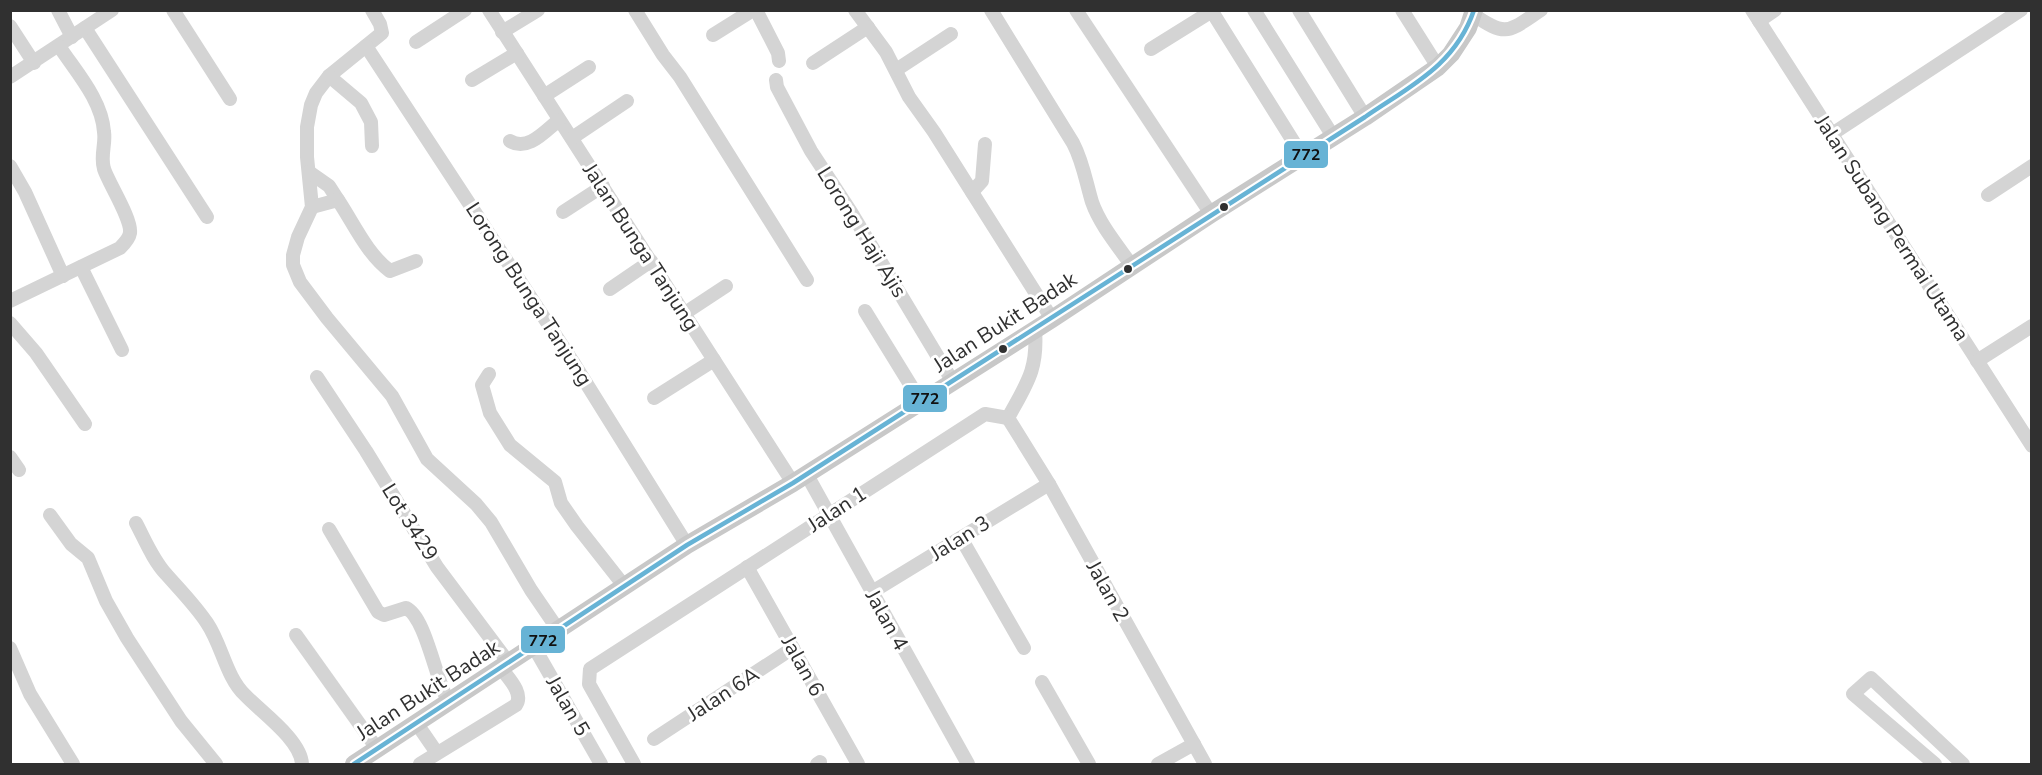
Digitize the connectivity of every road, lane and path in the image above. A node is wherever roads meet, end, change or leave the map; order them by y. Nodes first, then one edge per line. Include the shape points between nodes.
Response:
1 (58, 10) edge
2 (112, 10) edge
3 (173, 10) edge
4 (372, 10) edge
5 (465, 10) edge
6 (489, 10) edge
7 (538, 10) edge
8 (635, 10) edge
9 (754, 10) edge
10 (874, 10) edge
11 (991, 10) edge
12 (1076, 10) edge
13 (1254, 10) edge
14 (1299, 10) edge
15 (1402, 10) edge
16 (1541, 10) edge
17 (1775, 10) edge
18 (2021, 10) edge
19 (1212, 11) edge
20 (1474, 13) edge
21 (1755, 16) edge
22 (862, 19) edge
23 (10, 26) edge
24 (86, 28) junction
25 (502, 32) junction
26 (951, 34) dead end
27 (713, 35) dead end
28 (72, 37) junction
29 (416, 42) dead end
30 (58, 46) junction
31 (366, 46) junction
32 (1151, 49) dead end
33 (517, 53) junction
34 (779, 61) dead end
35 (34, 63) junction
36 (813, 63) dead end
37 (589, 67) dead end
38 (1438, 67) junction
39 (896, 70) junction
40 (328, 76) junction
41 (10, 77) edge
42 (472, 80) dead end
43 (776, 80) dead end
44 (544, 96) junction
45 (231, 99) dead end
46 (627, 100) dead end
47 (1365, 117) junction
48 (559, 120) junction
49 (1832, 134) junction
50 (572, 138) junction
51 (1334, 138) junction
52 (510, 141) dead end
53 (985, 144) dead end
54 (372, 146) dead end
55 (1303, 157) junction
56 (10, 166) edge
57 (2031, 166) edge
58 (309, 172) junction
59 (603, 186) junction
60 (972, 192) junction
61 (1988, 195) dead end
62 (338, 200) junction
63 (312, 207) junction
64 (563, 212) dead end
65 (1211, 214) junction
66 (207, 218) dead end
67 (416, 261) dead end
68 (651, 261) junction
69 (1132, 266) junction
70 (81, 267) junction
71 (63, 276) junction
72 (807, 280) dead end
73 (726, 286) dead end
74 (610, 289) dead end
75 (10, 300) edge
76 (866, 311) dead end
77 (685, 314) junction
78 (1052, 319) junction
79 (10, 323) edge
80 (2031, 326) edge
81 (1035, 329) junction
82 (122, 350) dead end
83 (714, 360) junction
84 (1977, 361) junction
85 (489, 374) dead end
86 (317, 377) dead end
87 (953, 382) junction
88 (654, 398) dead end
89 (921, 402) junction
90 (1008, 418) junction
91 (85, 424) dead end
92 (2031, 446) edge
93 (10, 456) edge
94 (19, 470) dead end
95 (800, 479) junction
96 (1049, 484) junction
97 (828, 514) junction
98 (50, 515) dead end
99 (136, 523) dead end
100 (329, 529) dead end
101 (961, 538) junction
102 (687, 545) junction
103 (747, 567) junction
104 (625, 587) junction
105 (872, 592) junction
106 (559, 631) junction
107 (296, 635) dead end
108 (534, 647) junction
109 (10, 648) edge
110 (793, 648) junction
111 (1024, 648) dead end
112 (505, 666) junction
113 (1042, 682) dead end
114 (449, 703) junction
115 (417, 724) junction
116 (654, 740) dead end
117 (1194, 744) junction
118 (378, 750) junction
119 (437, 753) junction
120 (73, 765) edge
121 (216, 765) edge
122 (302, 765) edge
123 (354, 765) edge
124 (420, 765) edge
125 (601, 765) edge
126 (634, 765) edge
127 (858, 765) edge
128 (968, 765) edge
129 (1089, 765) edge
130 (1158, 765) edge
131 (1205, 765) edge
132 (1935, 765) edge
133 (1963, 765) edge

1 - 28 street
2 - 24 street
3 - 45 street
4 - 31 street via 382,30
5 - 29 street
6 - 25 street, Jalan Bunga Tanjung
7 - 25 street
8 - 72 street
9 - 27 street
9 - 34 street
10 - 22 street
11 - 69 street via 1074,143 1093,204
12 - 65 street
13 - 51 street
14 - 47 street
15 - 38 street
16 - 20 street via 1518,26 1497,30
17 - 21 street
18 - 49 street
19 - 32 street
19 - 55 street
20 - 38 main road, Jalan Bukit Badak via 1451,54
21 - 49 street, Jalan Subang Permai Utama
22 - 36 street
22 - 39 street
23 - 35 street
24 - 28 street
24 - 66 street
25 - 33 street, Jalan Bunga Tanjung
26 - 39 street
28 - 30 street
30 - 35 street
30 - 70 street via 101,114 105,132 104,170 130,226 128,239 120,249
31 - 40 street
31 - 102 street, Lorong Bunga Tanjung via 560,342
33 - 42 street
33 - 44 street, Jalan Bunga Tanjung
35 - 41 street
37 - 44 street
38 - 47 main road, Jalan Bukit Badak
39 - 60 street via 909,97
40 - 54 street via 361,103 371,122
40 - 58 street via 311,105 307,127
43 - 87 street, Lorong Haji Ajis via 811,151
44 - 48 street, Jalan Bunga Tanjung
46 - 50 street
47 - 51 main road, Jalan Bukit Badak
48 - 50 street, Jalan Bunga Tanjung
48 - 52 street via 527,145
49 - 84 street, Jalan Subang Permai Utama
50 - 59 street, Jalan Bunga Tanjung
51 - 55 main road, Jalan Bukit Badak
53 - 60 street via 982,181
55 - 65 main road, Jalan Bukit Badak
56 - 71 street
57 - 61 street
58 - 62 street via 329,186
58 - 63 street
59 - 64 street
59 - 68 street, Jalan Bunga Tanjung
60 - 78 street
62 - 63 street
62 - 67 street via 369,249 390,272
63 - 106 street via 293,255 300,282 392,396 427,459 491,522
65 - 69 main road, Jalan Bukit Badak
68 - 74 street
68 - 77 street, Jalan Bunga Tanjung
69 - 78 main road, Jalan Bukit Badak
70 - 71 street
70 - 82 street
71 - 75 street
73 - 77 street
76 - 89 street
77 - 83 street, Jalan Bunga Tanjung
78 - 81 main road, Jalan Bukit Badak
79 - 91 street
80 - 84 street
81 - 87 main road, Jalan Bukit Badak
81 - 90 street via 1035,365
83 - 88 street
83 - 95 street, Jalan Bunga Tanjung
84 - 92 street, Jalan Subang Permai Utama
85 - 104 street via 482,385 490,413 500,429 518,453 555,482 561,503
86 - 112 street, Lot 3429 via 437,567
87 - 89 main road, Jalan Bukit Badak
89 - 95 main road, Jalan Bukit Badak
90 - 96 street, Jalan 2
90 - 97 street, Jalan 1 via 985,414
93 - 94 street
95 - 97 street, Jalan 4
95 - 102 main road, Jalan Bukit Badak
96 - 101 street, Jalan 3
96 - 117 street, Jalan 2
97 - 103 street, Jalan 1
97 - 105 street, Jalan 4
98 - 121 street via 71,544 88,558 127,638 181,721
99 - 122 street via 165,574 207,622 242,693 287,735
100 - 114 street via 378,612 384,615 406,608 411,611 426,638
101 - 105 street, Jalan 3
101 - 111 street
102 - 104 main road, Jalan Bukit Badak
103 - 110 street, Jalan 6
103 - 126 street, Jalan 1 via 590,669 589,684
104 - 106 main road, Jalan Bukit Badak
105 - 128 street, Jalan 4
106 - 108 main road, Jalan Bukit Badak
107 - 118 street
108 - 112 main road, Jalan Bukit Badak
108 - 125 street, Jalan 5
109 - 120 street via 30,694
110 - 116 street, Jalan 6A
110 - 127 street, Jalan 6
112 - 114 main road, Jalan Bukit Badak
112 - 119 street, Lot 3429 via 519,694 516,705
113 - 129 street
114 - 115 main road, Jalan Bukit Badak
115 - 118 main road, Jalan Bukit Badak
115 - 119 street
117 - 130 street
117 - 131 street, Jalan 2
118 - 123 main road, Jalan Bukit Badak
119 - 124 street, Lot 3429
132 - 133 street via 1853,694 1871,678

